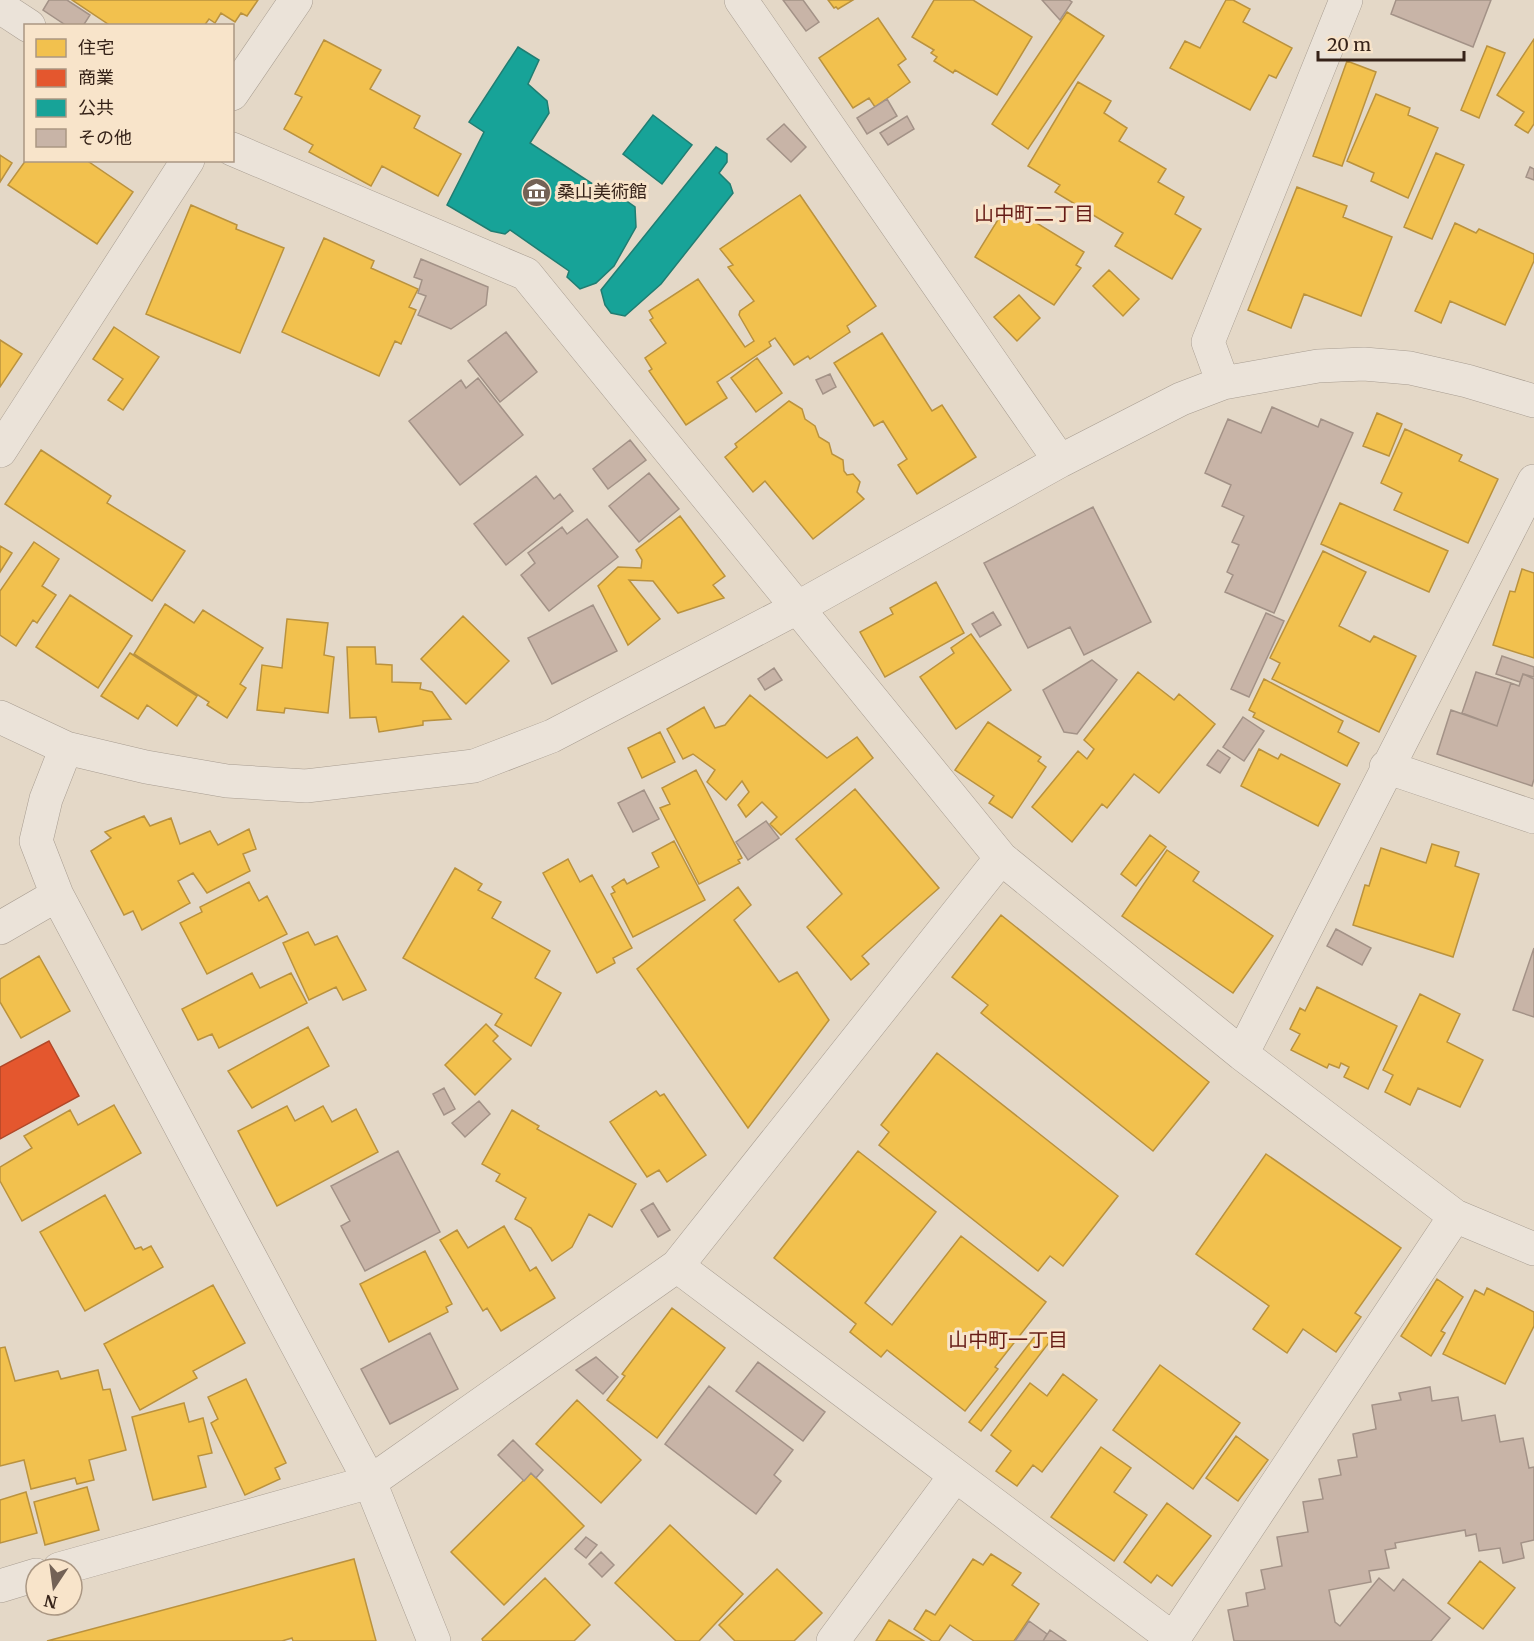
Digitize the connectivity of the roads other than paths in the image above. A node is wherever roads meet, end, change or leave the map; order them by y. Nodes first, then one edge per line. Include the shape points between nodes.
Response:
1 (297, 0) edge
2 (741, 0) edge
3 (1346, 0) edge
4 (0, 7) edge
5 (26, 24) edge
6 (234, 91) edge
7 (234, 150) edge
8 (187, 162) edge
9 (1222, 383) junction
10 (1534, 401) edge
11 (0, 451) edge
12 (1060, 462) junction
13 (1534, 481) edge
14 (797, 608) junction
15 (0, 717) edge
16 (66, 748) junction
17 (1386, 767) junction
18 (1534, 818) edge
19 (1001, 858) junction
20 (57, 895) junction
21 (0, 928) edge
22 (1242, 1054) junction
23 (1455, 1216) junction
24 (1534, 1249) edge
25 (677, 1266) junction
26 (955, 1476) junction
27 (370, 1482) junction
28 (84, 1562) edge
29 (24, 1579) edge
30 (0, 1586) edge
31 (1174, 1640) edge
32 (434, 1641) edge
33 (833, 1641) edge

1 - 6 street
2 - 12 street
3 - 9 street via 1208,342
4 - 5 street
7 - 14 street via 526,274
8 - 11 street
9 - 10 street via 1318,366 1364,364 1410,368
9 - 12 street via 1181,399
12 - 14 street
13 - 17 street
14 - 16 street via 552,736 474,766 306,786 227,781
14 - 19 street
15 - 16 street
16 - 20 street via 46,799 36,842
17 - 18 street
17 - 22 street
19 - 22 street
19 - 25 street
20 - 21 street
20 - 27 street
22 - 23 street
23 - 24 street
23 - 31 street
25 - 26 street
25 - 27 street
26 - 31 street
26 - 33 street
27 - 28 street
27 - 32 street
29 - 30 street

